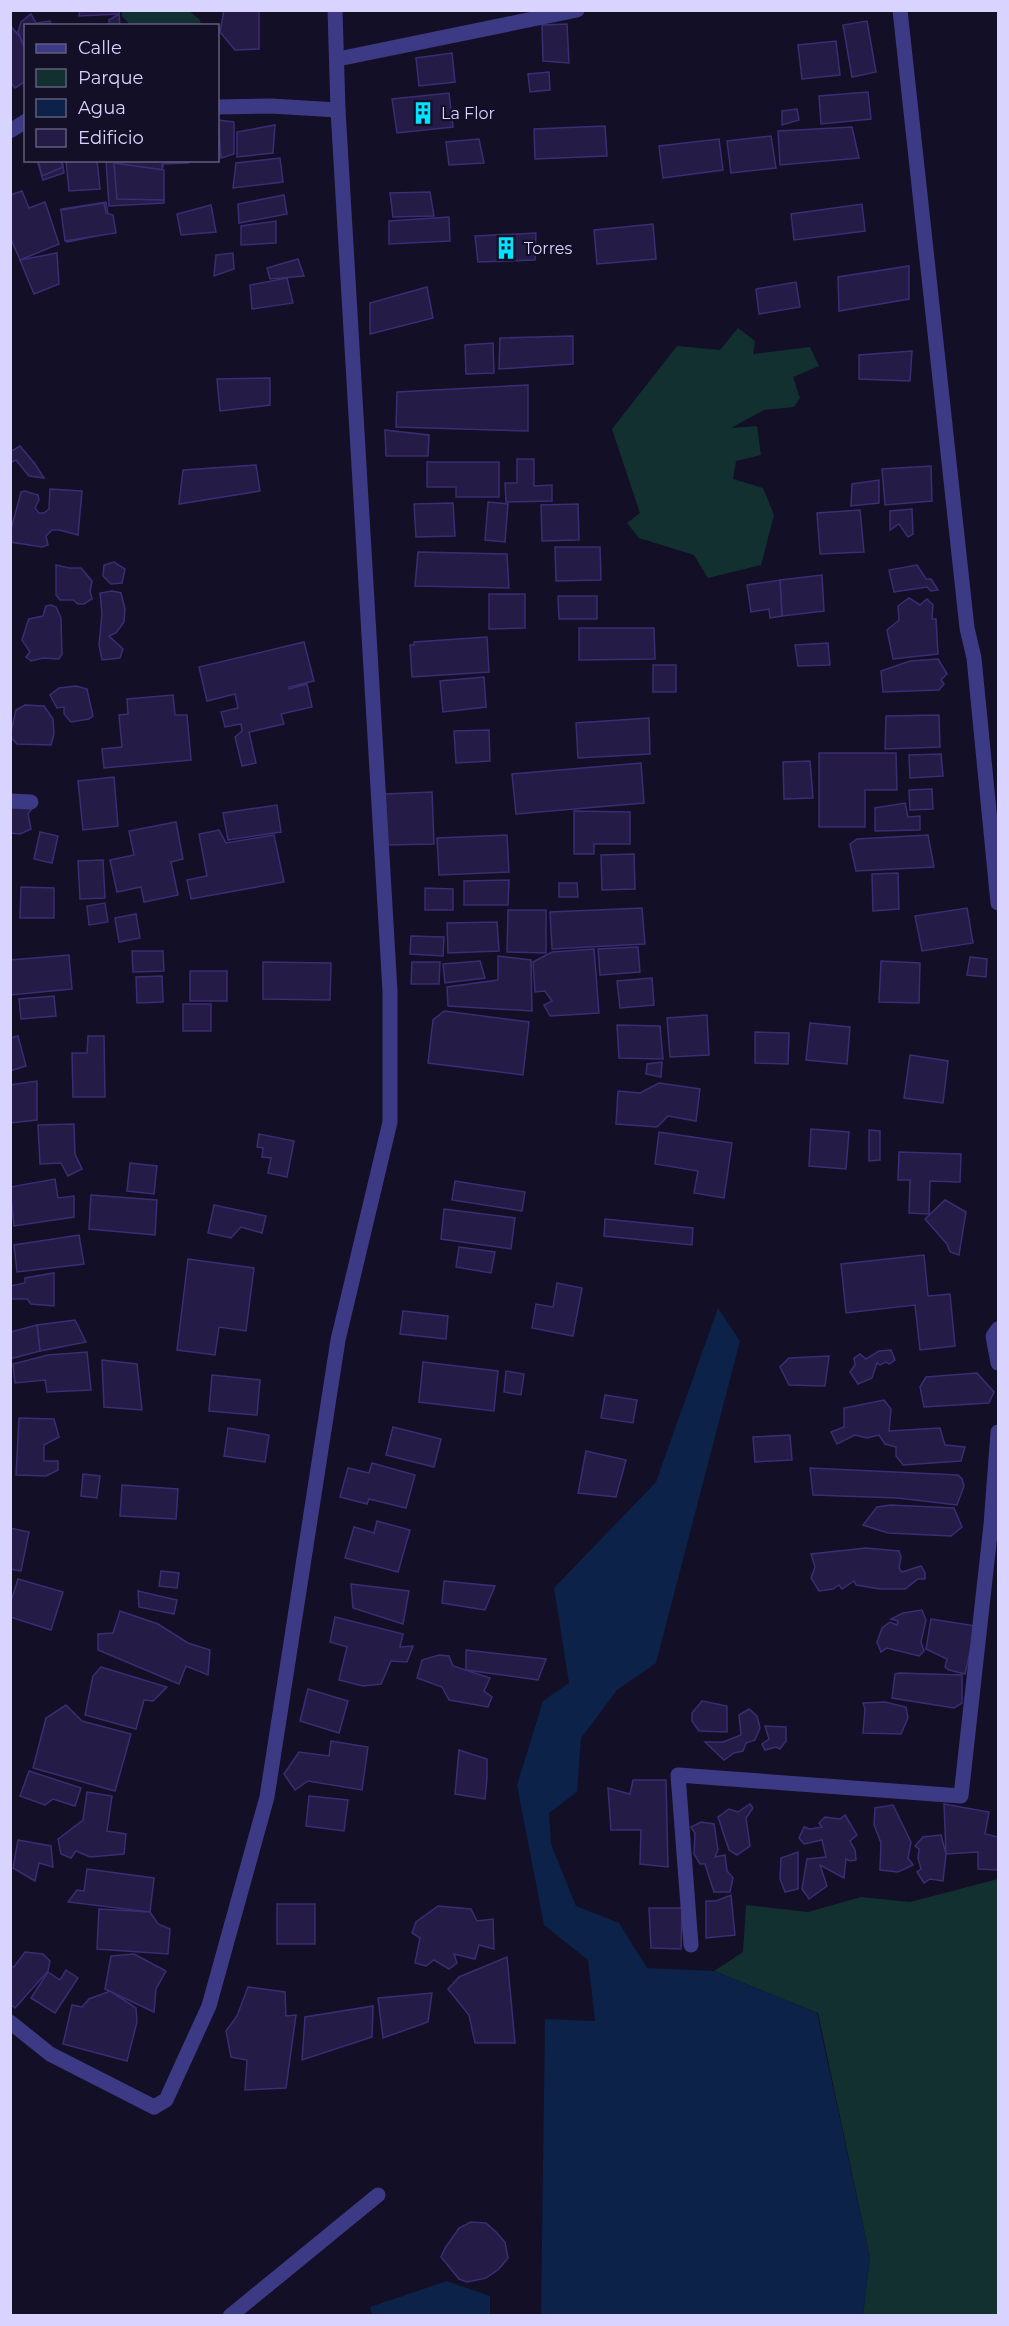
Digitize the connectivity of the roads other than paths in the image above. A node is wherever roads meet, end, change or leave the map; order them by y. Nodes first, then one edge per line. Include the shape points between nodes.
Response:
1 (336, 10) edge
2 (577, 10) edge
3 (900, 10) edge
4 (338, 59) junction
5 (219, 107) edge
6 (338, 110) junction
7 (24, 122) edge
8 (10, 131) edge
9 (10, 801) edge
10 (31, 802) dead end
11 (999, 903) edge
12 (999, 1329) edge
13 (999, 1364) edge
14 (999, 1432) edge
15 (691, 1945) dead end
16 (10, 2022) edge
17 (378, 2195) dead end
18 (230, 2316) edge

1 - 4 street
2 - 4 street
3 - 11 street
4 - 6 street
5 - 6 street
6 - 16 street via 390,979 390,1122 338,1340 267,1797 209,2006 166,2100 154,2107 50,2054
7 - 8 street
9 - 10 street
12 - 13 street via 993,1336
14 - 15 street via 961,1796 678,1775
17 - 18 street

